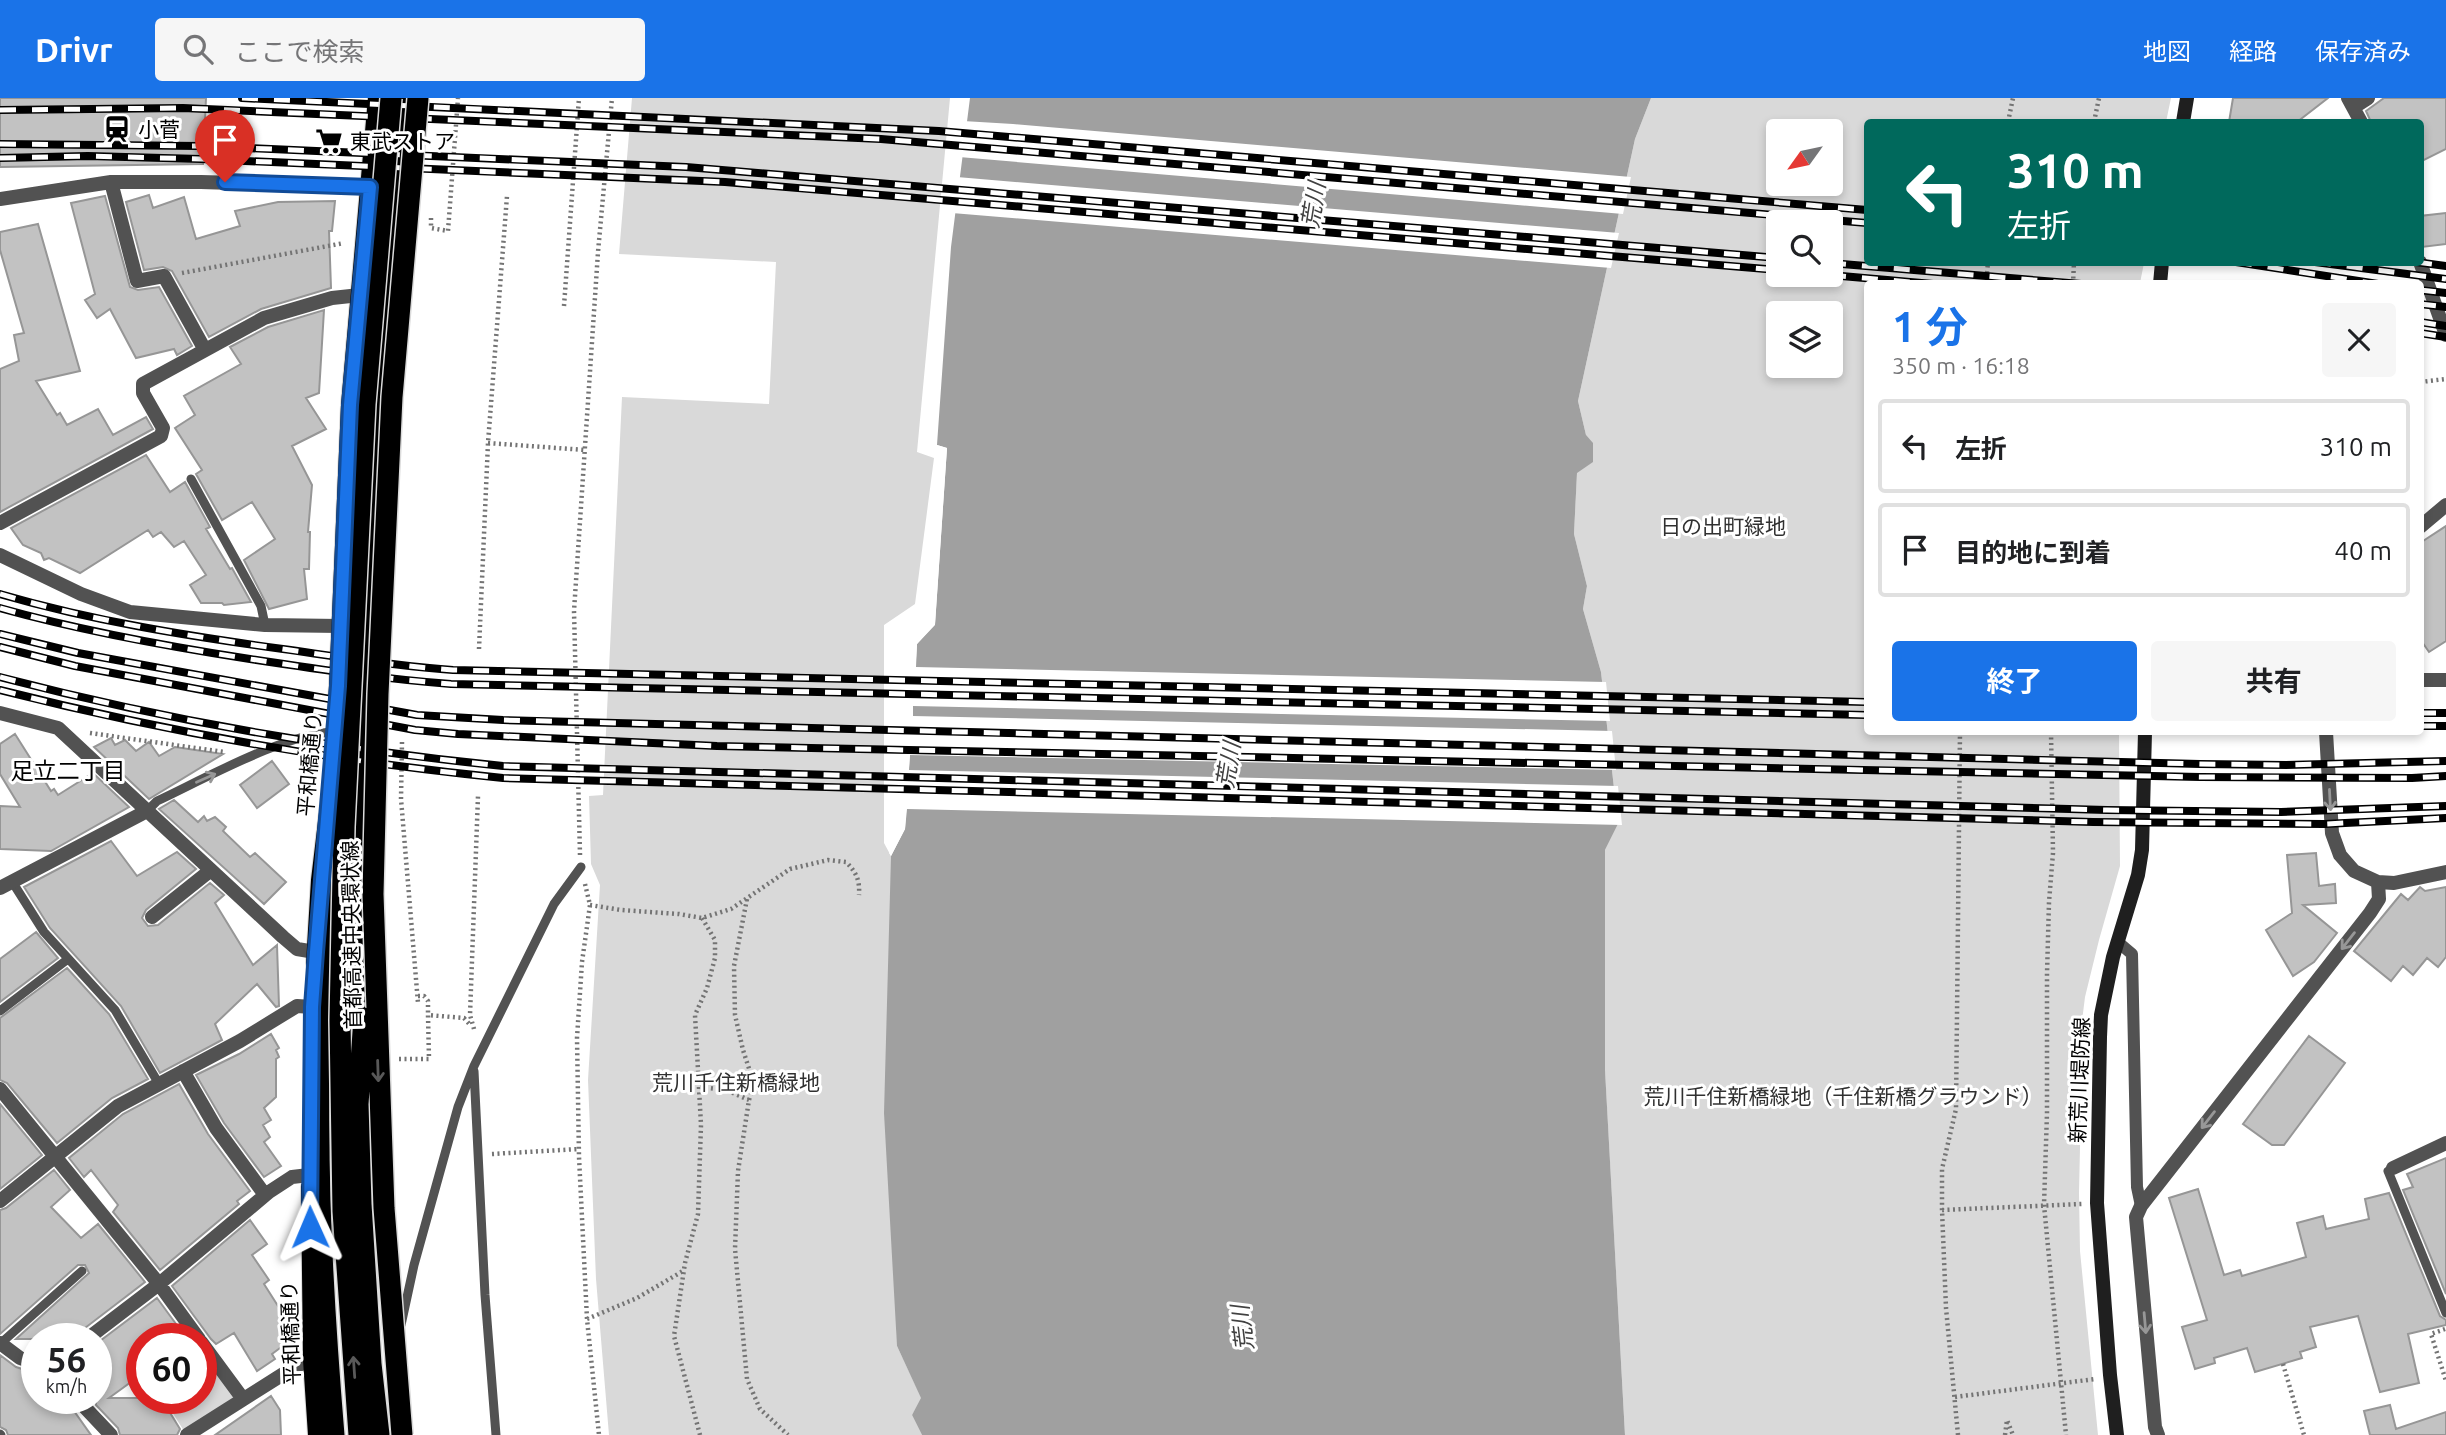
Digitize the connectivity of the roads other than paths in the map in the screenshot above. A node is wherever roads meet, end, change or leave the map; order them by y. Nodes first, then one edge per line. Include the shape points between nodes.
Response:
1 (377, 98) edge
2 (391, 98) edge
3 (407, 98) edge
4 (418, 98) edge
5 (2187, 98) edge
6 (2368, 98) edge
7 (2351, 103) edge
8 (2184, 119) edge
9 (2359, 119) edge
10 (111, 182) junction
11 (370, 187) junction
12 (0, 199) edge
13 (2421, 266) edge
14 (360, 295) junction
15 (2446, 335) edge
16 (205, 350) junction
17 (191, 479) dead end
18 (2446, 505) edge
19 (0, 523) edge
20 (2424, 524) edge
21 (0, 555) edge
22 (265, 625) junction
23 (340, 626) junction
24 (2424, 680) edge
25 (2446, 680) edge
26 (0, 713) edge
27 (335, 732) junction
28 (2145, 735) edge
29 (2326, 735) edge
30 (147, 811) junction
31 (344, 827) junction
32 (581, 867) road end
33 (211, 870) junction
34 (2446, 872) edge
35 (2378, 882) junction
36 (7, 886) edge
37 (373, 894) junction
38 (152, 917) dead end
39 (2119, 943) junction
40 (316, 952) junction
41 (68, 959) junction
42 (312, 1007) junction
43 (0, 1011) edge
44 (474, 1066) junction
45 (183, 1071) junction
46 (159, 1084) junction
47 (0, 1089) edge
48 (2446, 1143) edge
49 (56, 1157) junction
50 (2393, 1168) joint
51 (309, 1175) junction
52 (265, 1195) junction
53 (0, 1201) edge
54 (2141, 1206) junction
55 (82, 1271) dead end
56 (159, 1284) junction
57 (2446, 1313) edge
58 (108, 1323) edge
59 (188, 1323) edge
60 (0, 1343) edge
61 (21, 1358) edge
62 (312, 1360) junction
63 (217, 1363) edge
64 (381, 1385) junction
65 (243, 1399) junction
66 (91, 1414) edge
67 (111, 1435) edge
68 (187, 1435) edge
69 (317, 1435) edge
70 (334, 1435) edge
71 (359, 1435) edge
72 (379, 1435) edge
73 (402, 1435) edge
74 (496, 1435) edge
75 (2117, 1435) edge
76 (2158, 1435) edge

1 - 11 main road, 平和橋通り
2 - 31 highway, 首都高速中央環状線, bridge via 365,404
3 - 64 main road via 380,396 359,920 359,1059
4 - 37 highway, 首都高速中央環状線, bridge via 392,397
5 - 8 main road
6 - 7 street
7 - 9 street
10 - 11 street
10 - 12 street
10 - 16 street via 137,281 164,276
11 - 14 main road, 平和橋通り
13 - 15 street
14 - 16 street via 332,298 264,318
14 - 23 main road, 平和橋通り
16 - 19 street via 143,384 143,393 163,428 161,436
17 - 22 lane via 261,606
18 - 20 street
21 - 22 street via 130,612
22 - 23 street
23 - 27 main road, 平和橋通り
24 - 25 street
26 - 30 street via 58,728
30 -> 27 lane via 157,801 253,757 314,734
27 - 40 main road, 平和橋通り
28 - 39 main road, 新荒川堤防線 via 2142,850
29 -> 35 street via 2334,842 2354,871
30 - 33 street
30 - 36 street
31 - 70 highway, bridge via 324,963 320,1083 323,1312
71 -> 31 highway, 首都高速中央環状線, bridge via 340,1095
32 - 44 lane via 554,904
33 - 38 street
33 - 40 street via 296,949
34 - 35 street
35 -> 54 street via 2379,899 2370,913
36 - 41 lane
37 - 72 highway, bridge via 358,1104
37 -> 73 highway, 首都高速中央環状線, bridge via 384,1208
39 - 54 street via 2132,954
39 - 75 main road, 新荒川堤防線 via 2101,1015 2096,1203
40 - 42 main road, 平和橋通り
41 - 43 lane
41 - 46 lane via 115,1010
42 - 45 street via 297,1006
42 - 51 main road, 平和橋通り
44 - 64 lane via 458,1107
44 - 74 lane
45 - 46 street
45 - 52 street via 216,1128
46 - 49 street via 118,1106
47 - 49 street
48 - 50 street
49 - 53 street
49 - 56 street
50 - 57 lane via 2388,1171
51 - 52 street via 292,1177
51 - 62 main road, 平和橋通り
52 - 56 street
54 -> 76 street via 2136,1217
55 - 60 lane
56 - 58 street
56 - 59 street
60 - 61 street
62 - 65 street
62 - 69 main road, 平和橋通り
63 - 65 street
64 - 72 main road
65 - 68 street
66 - 67 street

